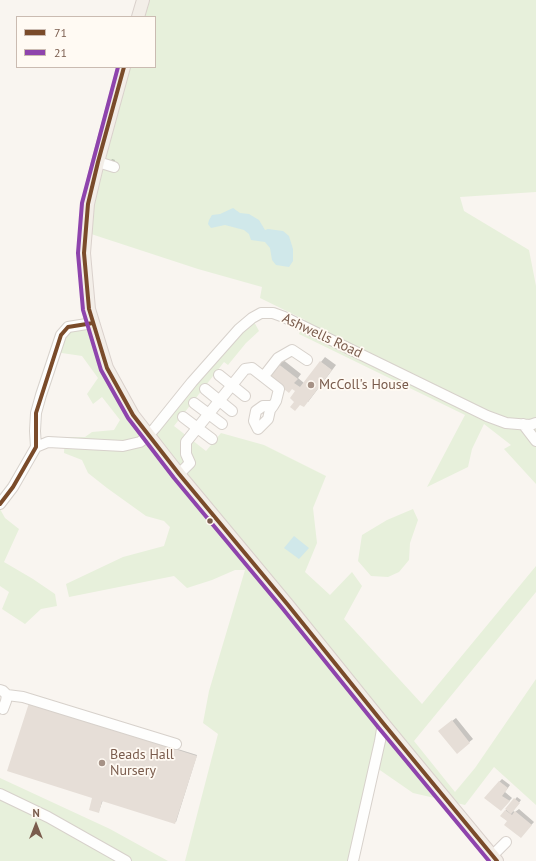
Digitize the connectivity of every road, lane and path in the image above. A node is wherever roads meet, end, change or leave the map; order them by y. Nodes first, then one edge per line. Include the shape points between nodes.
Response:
1 (143, 0) edge
2 (138, 16) edge
3 (124, 68) edge
4 (92, 323) junction
5 (308, 360) dead end
6 (219, 375) dead end
7 (264, 376) junction
8 (232, 386) junction
9 (205, 389) dead end
10 (245, 396) dead end
11 (219, 401) junction
12 (194, 403) dead end
13 (273, 406) dead end
14 (232, 411) dead end
15 (208, 414) junction
16 (183, 416) dead end
17 (222, 424) dead end
18 (523, 424) junction
19 (536, 424) edge
20 (197, 428) junction
21 (36, 433) junction
22 (148, 436) junction
23 (212, 439) dead end
24 (48, 442) junction
25 (536, 442) edge
26 (36, 447) junction
27 (179, 474) junction
28 (0, 504) edge
29 (3, 692) edge
30 (3, 709) dead end
31 (383, 723) junction
32 (176, 744) dead end
33 (0, 794) edge
34 (506, 842) dead end
35 (495, 858) edge
36 (126, 861) edge
37 (353, 861) edge

1 - 2 main road
3 - 4 main road via 104,164 88,204 84,253
4 - 21 street via 68,327 61,335 36,413
4 - 22 main road via 107,368 133,415
5 - 7 street via 292,350 278,358
6 - 8 street
7 - 8 street via 252,368 245,369
7 - 13 street via 279,389
8 - 10 street
8 - 11 street
9 - 11 street
11 - 14 street
11 - 15 street
12 - 15 street
15 - 17 street
15 - 20 street
16 - 20 street
18 - 19 street, Ashwells Road
18 - 22 street, Ashwells Road via 506,423 487,416 284,317 273,313 261,313 239,329
18 - 25 street
20 - 23 street
20 - 27 street via 186,442 186,454 190,463
21 - 24 street
21 - 26 street
22 - 24 street via 140,442 123,446
22 - 27 main road
24 - 26 street
26 - 28 street
27 - 31 main road
29 - 30 street via 6,701
29 - 32 street
31 - 35 main road
31 - 37 street
33 - 36 street via 48,817
34 - 35 street

